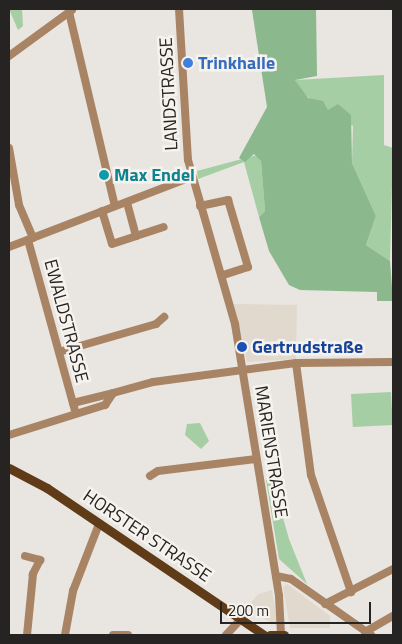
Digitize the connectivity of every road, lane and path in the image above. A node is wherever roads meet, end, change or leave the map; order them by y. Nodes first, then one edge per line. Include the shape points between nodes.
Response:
1 (179, 9) edge
2 (71, 10) edge
3 (9, 56) edge
4 (9, 148) edge
5 (191, 177) junction
6 (127, 202) junction
7 (115, 206) junction
8 (200, 206) junction
9 (102, 211) junction
10 (164, 227) dead end
11 (136, 236) junction
12 (30, 239) junction
13 (9, 247) edge
14 (221, 276) junction
15 (164, 317) dead end
16 (59, 352) junction
17 (393, 362) edge
18 (296, 363) junction
19 (242, 369) junction
20 (74, 407) junction
21 (9, 435) edge
22 (256, 459) junction
23 (9, 468) edge
24 (150, 476) dead end
25 (99, 524) junction
26 (24, 556) dead end
27 (393, 569) edge
28 (276, 576) junction
29 (351, 592) junction
30 (325, 604) junction
31 (393, 616) edge
32 (241, 619) junction
33 (282, 634) edge
34 (368, 634) edge
35 (27, 635) edge
36 (65, 635) edge
37 (114, 635) edge
38 (128, 635) edge
39 (226, 635) edge
40 (264, 635) edge
41 (270, 635) edge

1 - 5 street, LANDSTRASSE
2 - 3 street
2 - 7 street
4 - 12 street, EWALDSTRASSE via 19,206
5 - 6 street
5 - 8 street, MARIENSTRASSE
6 - 7 street
6 - 11 street
7 - 9 street
8 - 14 street, MARIENSTRASSE
8 - 14 street via 226,199 231,209 248,267
9 - 11 street via 112,244
9 - 12 street
10 - 11 street
12 - 13 street
12 - 16 street, EWALDSTRASSE
14 - 19 street, MARIENSTRASSE
15 - 16 street via 156,324
16 - 20 street, EWALDSTRASSE
17 - 18 street
18 - 19 street
18 - 29 street via 311,475
19 - 20 street via 113,393
19 - 22 street, MARIENSTRASSE
20 - 21 street
22 - 24 street via 158,471
22 - 28 street, MARIENSTRASSE
23 - 25 main road, HORSTER STRASSE
25 - 32 main road, HORSTER STRASSE
25 - 36 street via 73,592
26 - 35 street via 40,560 34,574
27 - 29 street
28 - 30 street via 291,579
28 - 33 street, MARIENSTRASSE
29 - 30 street
30 - 34 street
31 - 34 street
32 - 39 street
32 - 40 main road, HORSTER STRASSE
33 - 41 main road
37 - 38 street

